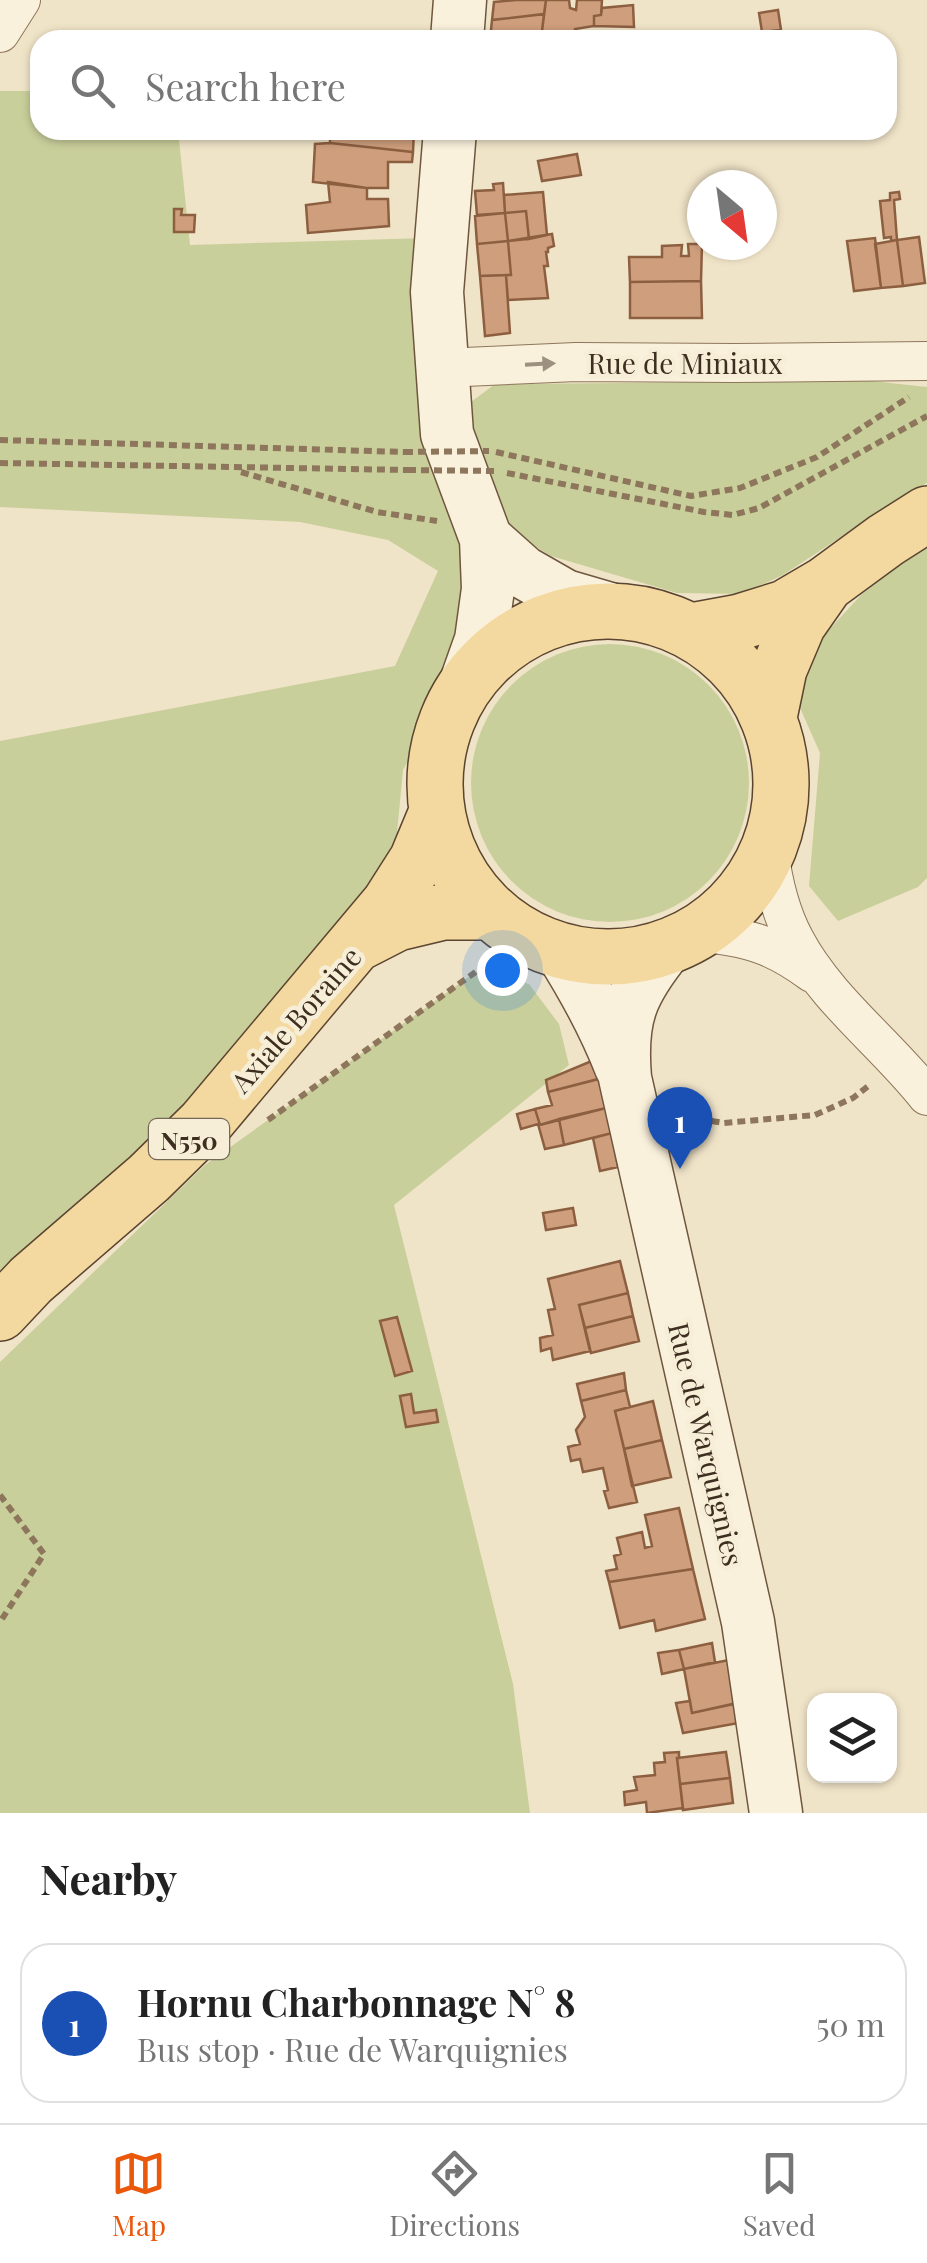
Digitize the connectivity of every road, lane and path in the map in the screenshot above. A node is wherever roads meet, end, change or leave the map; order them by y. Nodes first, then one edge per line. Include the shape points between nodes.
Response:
1 (22, 0) edge
2 (460, 0) edge
3 (458, 30) edge
4 (0, 32) edge
5 (449, 140) edge
6 (442, 368) junction
7 (918, 371) edge
8 (927, 416) edge
9 (0, 440) edge
10 (0, 463) edge
11 (230, 468) junction
12 (927, 514) edge
13 (434, 522) dead end
14 (486, 538) junction
15 (826, 584) junction
16 (613, 610) junction
17 (691, 631) junction
18 (464, 688) junction
19 (769, 717) junction
20 (436, 812) junction
21 (768, 850) junction
22 (491, 912) junction
23 (684, 939) junction
24 (355, 944) junction
25 (561, 951) junction
26 (822, 980) junction
27 (916, 1083) edge
28 (629, 1094) junction
29 (252, 1131) dead end
30 (0, 1313) edge
31 (0, 1495) edge
32 (0, 1622) edge
33 (776, 1813) edge

1 - 4 street
2 - 3 street
5 - 6 street via 437,292
6 -> 7 street, Rue de Miniaux via 576,362
6 - 14 street via 447,434
7 - 9 path, bridge via 817,458 740,488 691,496 489,450
8 - 11 path, bridge via 759,508 733,515 494,471
10 - 11 path
11 - 13 path via 376,512
12 - 15 main road
14 - 16 street via 523,572 566,596
14 - 18 street via 481,640
15 - 17 main road via 785,608
15 - 19 main road via 798,624
16 - 17 main road
16 - 18 main road via 555,618 504,645
17 - 19 main road via 738,668
18 - 20 main road via 444,726 435,767
19 - 21 main road via 782,784
20 - 22 main road via 447,849
20 - 24 main road via 417,860
21 - 23 main road via 740,896
21 - 26 street via 773,886 795,940
22 - 24 main road, Axiale Boraine / N550 via 443,912 397,923
22 - 25 main road
23 - 25 main road via 615,957
23 - 26 street via 744,938 785,954
23 - 28 street via 645,975 629,1007 622,1042
24 - 30 main road, Axiale Boraine / N550 via 205,1123
25 - 28 street via 601,1020
25 - 29 path via 477,971
26 - 27 street
27 - 28 path via 874,1081 814,1115 724,1123
28 - 33 street, Rue de Warquignies via 748,1622
31 - 32 path via 44,1554

